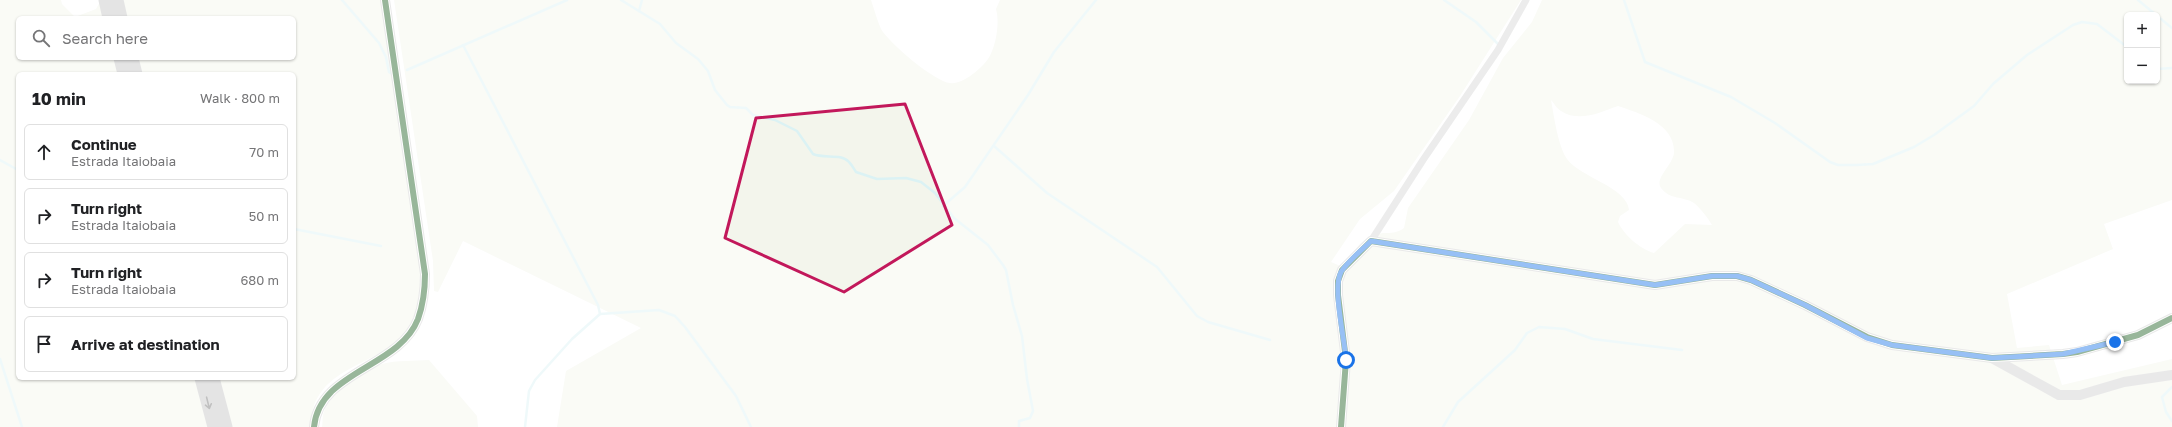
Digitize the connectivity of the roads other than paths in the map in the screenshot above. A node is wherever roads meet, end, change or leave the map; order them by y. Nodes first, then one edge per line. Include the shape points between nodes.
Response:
1 (105, 0) edge
2 (117, 0) edge
3 (385, 0) edge
4 (1526, 0) edge
5 (109, 16) edge
6 (121, 16) edge
7 (120, 60) edge
8 (132, 60) edge
9 (124, 72) edge
10 (136, 72) edge
11 (1371, 241) junction
12 (2172, 318) edge
13 (1992, 358) junction
14 (2172, 375) edge
15 (202, 380) edge
16 (214, 380) edge
17 (214, 427) edge
18 (226, 427) edge
19 (314, 427) edge
20 (1342, 427) edge

1 - 5 highway
2 - 6 highway
3 - 19 street via 425,274 423,301 418,320 405,339 326,397 319,406
4 - 11 street via 1498,50
7 - 9 highway
8 - 10 highway
11 - 13 street via 1655,285 1712,276 1737,276 1805,305 1878,342
11 - 20 street via 1342,270 1338,281 1346,360
12 - 13 street via 2138,335 2077,352
13 - 14 street via 2059,395 2080,394 2124,382
15 -> 17 highway
16 - 18 highway

